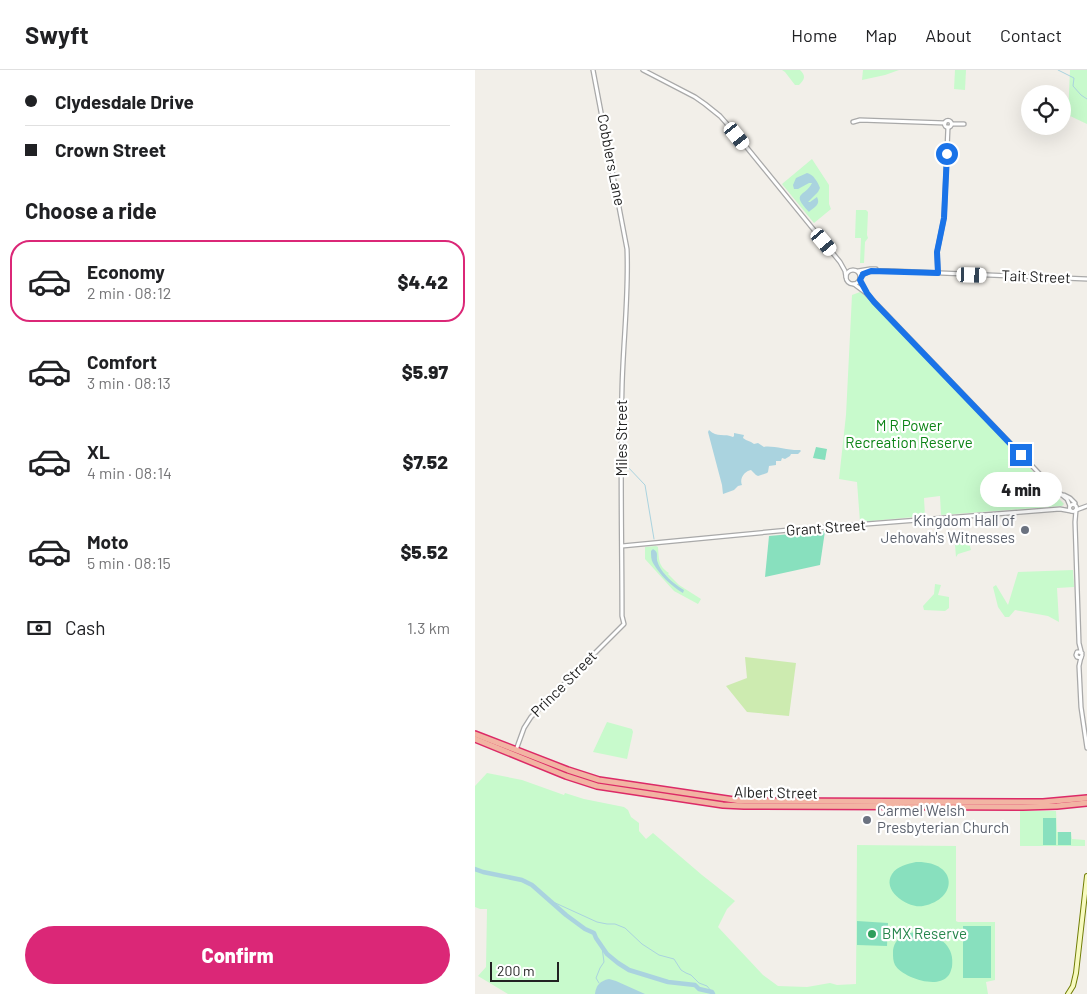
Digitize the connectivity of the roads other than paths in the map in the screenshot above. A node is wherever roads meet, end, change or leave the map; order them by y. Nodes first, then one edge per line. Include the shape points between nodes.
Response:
1 (593, 70) edge
2 (643, 70) edge
3 (853, 122) dead end
4 (945, 124) junction
5 (952, 124) junction
6 (964, 124) dead end
7 (948, 127) junction
8 (627, 251) joint
9 (840, 262) junction
10 (854, 270) junction
11 (895, 271) junction
12 (938, 273) junction
13 (846, 277) junction
14 (860, 279) junction
15 (1087, 279) edge
16 (854, 284) junction
17 (867, 293) junction
18 (1087, 506) edge
19 (1074, 508) junction
20 (622, 546) junction
21 (624, 624) joint
22 (475, 734) edge
23 (475, 739) edge
24 (1087, 748) edge
25 (516, 750) junction
26 (658, 792) junction
27 (1087, 798) edge
28 (1087, 803) edge
29 (1087, 876) edge
30 (1068, 994) edge

1 - 8 street, Cobblers Lane
2 - 9 street via 695,97 720,116
3 - 4 street
4 - 5 street via 949,120
4 - 7 street
5 - 6 street
5 - 7 street
7 - 12 street
8 - 20 street, Miles Street via 622,390
9 - 10 street
9 - 13 street
10 - 11 street, Tait Street
10 - 13 street
10 - 14 street
11 - 12 street, Tait Street
11 - 14 street, Tait Street via 869,272
12 - 15 street, Tait Street
13 - 16 street
14 - 16 street
14 - 17 street
16 - 17 street
17 - 19 street
18 - 19 street, Grant Street
19 - 20 street, Grant Street
19 - 24 street via 1081,707
20 - 21 street, Miles Street
21 - 25 street, Prince Street via 531,717
22 - 25 highway, Albert Street
23 - 26 highway, Albert Street via 588,784
25 - 26 highway, Albert Street via 599,780
26 - 27 highway, Albert Street via 741,801 1043,802
26 - 28 highway, Albert Street via 744,806 1023,807
29 - 30 main road via 1076,974

